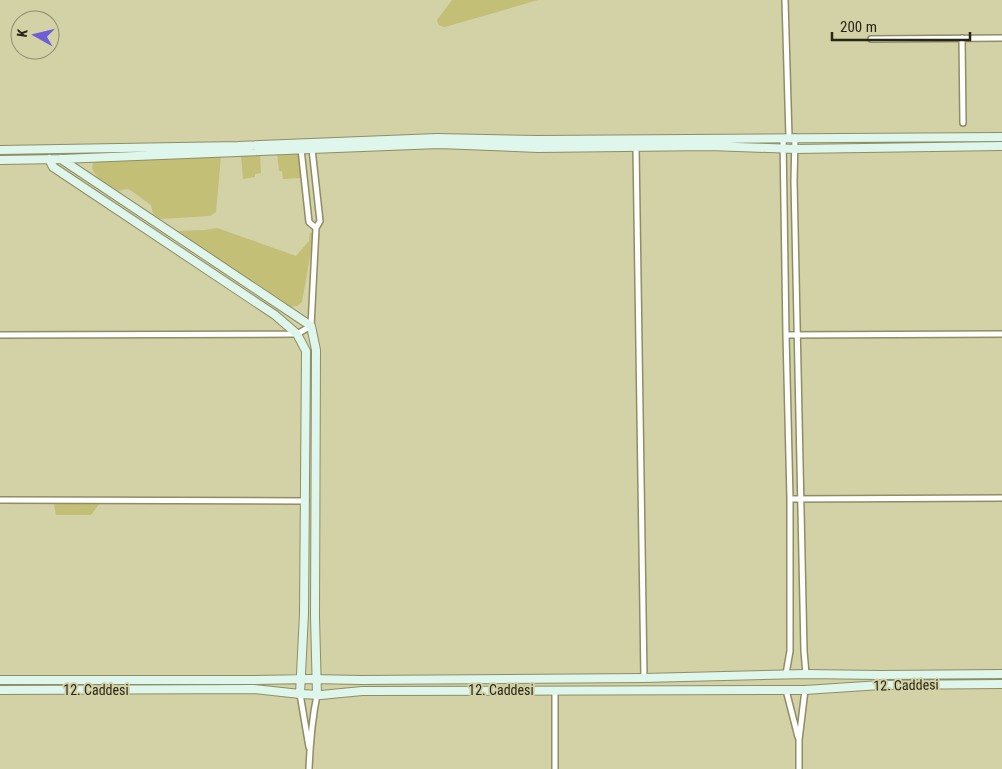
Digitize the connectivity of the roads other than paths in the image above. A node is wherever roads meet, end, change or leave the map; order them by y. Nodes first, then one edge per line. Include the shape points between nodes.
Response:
1 (785, 0) edge
2 (962, 38) junction
3 (1002, 38) edge
4 (871, 39) dead end
5 (963, 123) dead end
6 (1002, 137) edge
7 (789, 138) junction
8 (931, 138) junction
9 (1002, 146) edge
10 (636, 147) junction
11 (931, 147) junction
12 (784, 148) junction
13 (301, 149) junction
14 (312, 149) junction
15 (795, 149) junction
16 (0, 150) edge
17 (60, 159) junction
18 (0, 160) edge
19 (49, 160) junction
20 (316, 228) junction
21 (310, 326) junction
22 (297, 334) junction
23 (1002, 334) edge
24 (0, 335) edge
25 (786, 335) junction
26 (797, 335) junction
27 (1002, 498) edge
28 (790, 499) junction
29 (800, 499) junction
30 (0, 500) edge
31 (315, 500) junction
32 (306, 501) junction
33 (786, 674) junction
34 (806, 674) junction
35 (1002, 674) edge
36 (644, 678) junction
37 (300, 679) junction
38 (317, 679) junction
39 (0, 680) edge
40 (1002, 684) edge
41 (0, 690) edge
42 (555, 690) junction
43 (786, 690) junction
44 (805, 690) junction
45 (300, 694) junction
46 (317, 695) junction
47 (799, 740) junction
48 (310, 752) junction
49 (309, 769) edge
50 (555, 769) edge
51 (799, 769) edge

1 - 7 street
2 - 3 street
2 - 4 street
2 - 5 street
6 - 8 street
7 - 8 street
7 - 12 street
7 - 15 street
7 - 16 street via 438,138 238,146
8 - 11 street
9 - 11 street
10 - 12 street
10 - 14 street via 439,144
10 - 36 street
11 - 15 street
12 - 15 street
12 - 25 street
13 - 14 street
13 - 17 street
13 - 20 street via 309,222
14 - 20 street via 320,221
15 - 26 street
17 - 19 street
17 - 21 street
18 - 19 street
19 - 22 street via 53,167 275,315
20 - 21 street
21 - 22 street
21 - 31 street via 316,350
22 - 24 street
22 - 32 street via 306,351
23 - 26 street
25 - 26 street
25 - 28 street
26 - 29 street
27 - 29 street
28 - 29 street
28 - 33 street via 790,651
29 - 34 street
30 - 32 street
31 - 32 street
31 - 38 street
32 - 37 street
33 - 34 street, 12. Caddesi
33 - 36 street, 12. Caddesi
33 - 43 street
34 - 35 street, 12. Caddesi
34 - 44 street
36 - 38 street, 12. Caddesi
37 - 38 street, 12. Caddesi
37 - 39 street, 12. Caddesi
37 - 45 street
38 - 46 street
40 - 44 street, 12. Caddesi via 881,685
41 - 45 street, 12. Caddesi via 254,689
42 - 43 street, 12. Caddesi
42 - 46 street, 12. Caddesi via 362,691
42 - 50 street
43 - 44 street, 12. Caddesi
43 - 47 street
44 - 47 street
45 - 46 street, 12. Caddesi
45 - 48 street
46 - 48 street
47 - 51 street
48 - 49 street

